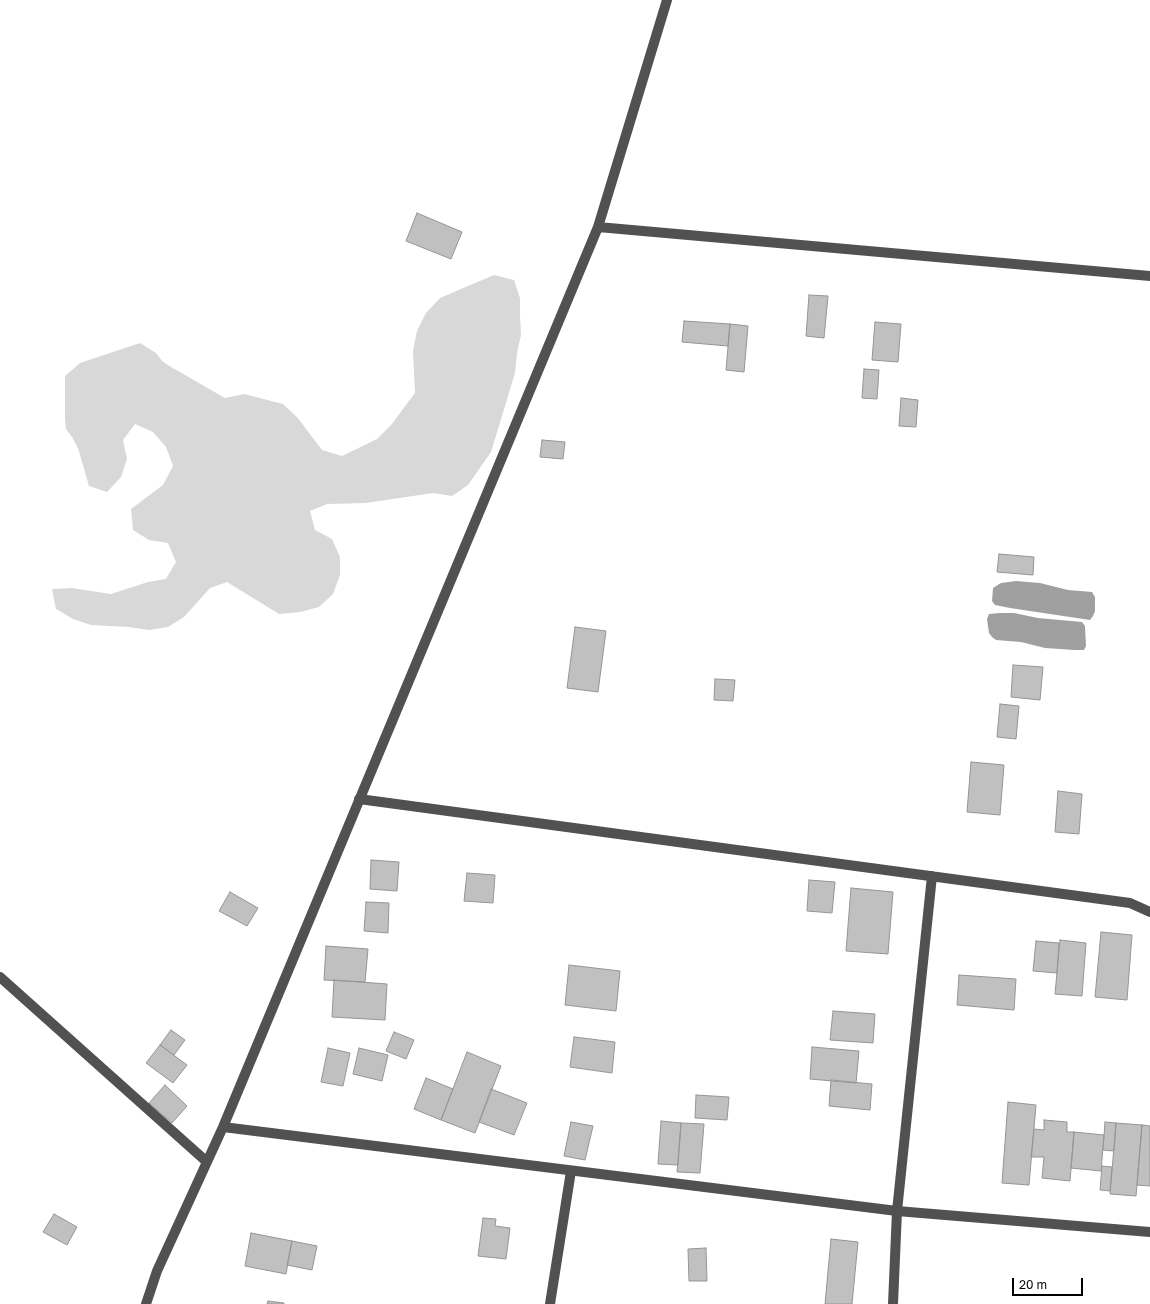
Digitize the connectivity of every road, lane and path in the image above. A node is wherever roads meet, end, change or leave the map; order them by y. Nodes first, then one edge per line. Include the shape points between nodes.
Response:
1 (667, 0) edge
2 (598, 227) junction
3 (1150, 276) edge
4 (359, 799) junction
5 (932, 876) junction
6 (1150, 912) edge
7 (0, 977) edge
8 (222, 1127) junction
9 (207, 1162) junction
10 (571, 1171) junction
11 (897, 1211) junction
12 (1150, 1232) edge
13 (146, 1304) edge
14 (550, 1304) edge
15 (893, 1304) edge

1 - 2 street
2 - 3 street
2 - 4 street
4 - 5 street
4 - 8 street
5 - 6 street via 1130,903
5 - 11 street
7 - 9 street
8 - 9 street
8 - 10 street
9 - 13 street via 157,1271
10 - 11 street
10 - 14 street
11 - 12 street
11 - 15 street

